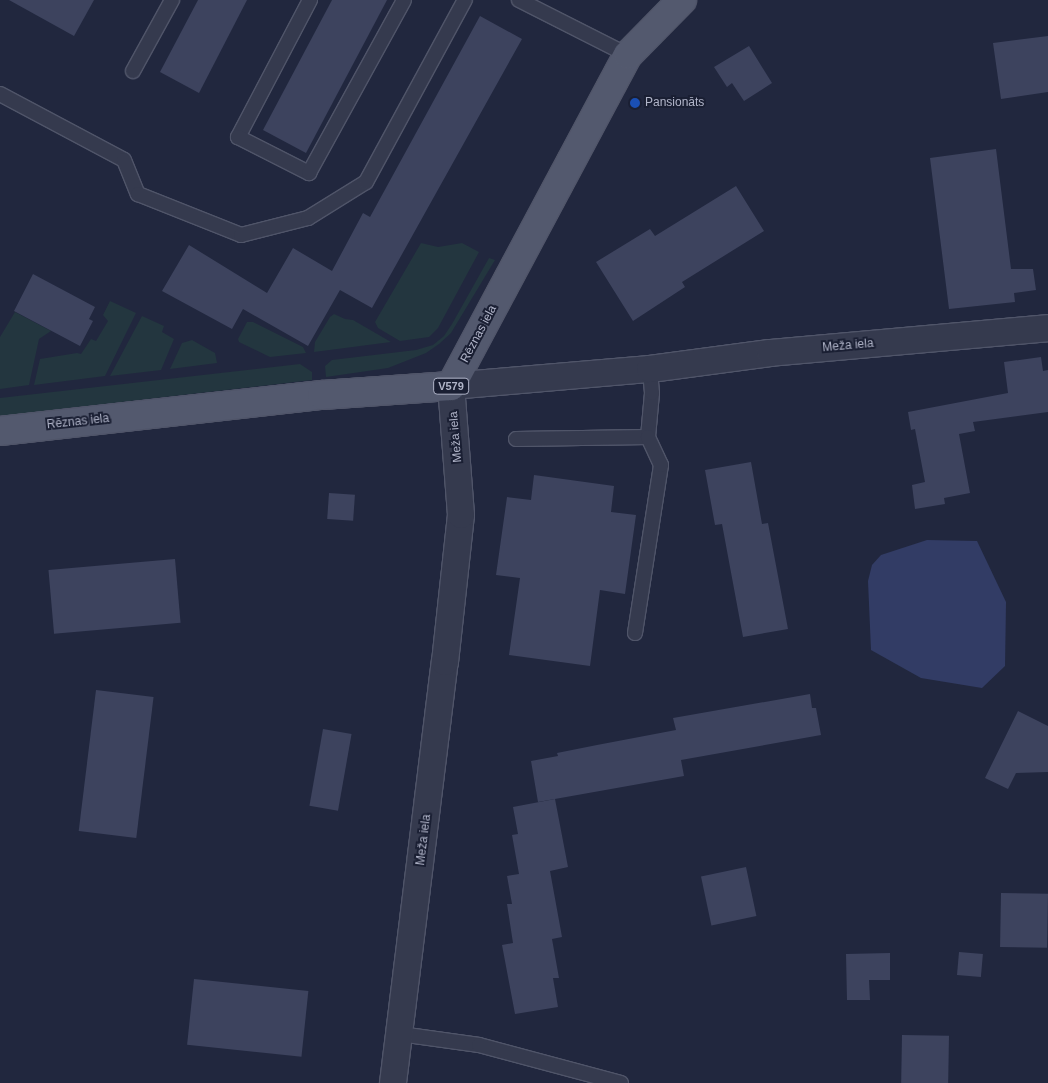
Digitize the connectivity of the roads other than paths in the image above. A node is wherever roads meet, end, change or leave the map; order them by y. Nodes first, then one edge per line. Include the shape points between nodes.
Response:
1 (172, 0) edge
2 (310, 0) edge
3 (404, 0) edge
4 (464, 0) edge
5 (519, 0) edge
6 (682, 0) edge
7 (628, 55) junction
8 (133, 72) dead end
9 (0, 94) edge
10 (1048, 328) edge
11 (650, 369) junction
12 (451, 386) junction
13 (0, 431) edge
14 (648, 437) junction
15 (516, 439) dead end
16 (635, 633) dead end
17 (400, 1034) junction
18 (393, 1083) edge
19 (621, 1083) edge

1 - 8 lane
2 - 3 lane via 238,137 310,173
4 - 9 lane via 366,182 308,218 241,235 138,194 124,160
5 - 7 lane
6 - 7 main road, Rēznas iela / V579
7 - 12 main road, Rēznas iela / V579
10 - 11 street, Meža iela via 770,353
11 - 12 street, Meža iela
11 - 14 lane via 652,393
12 - 13 main road, Rēznas iela / V579 via 322,395
12 - 17 street, Meža iela via 461,515
14 - 15 lane
14 - 16 lane via 661,465
17 - 18 street, Meža iela
17 - 19 lane via 479,1045

